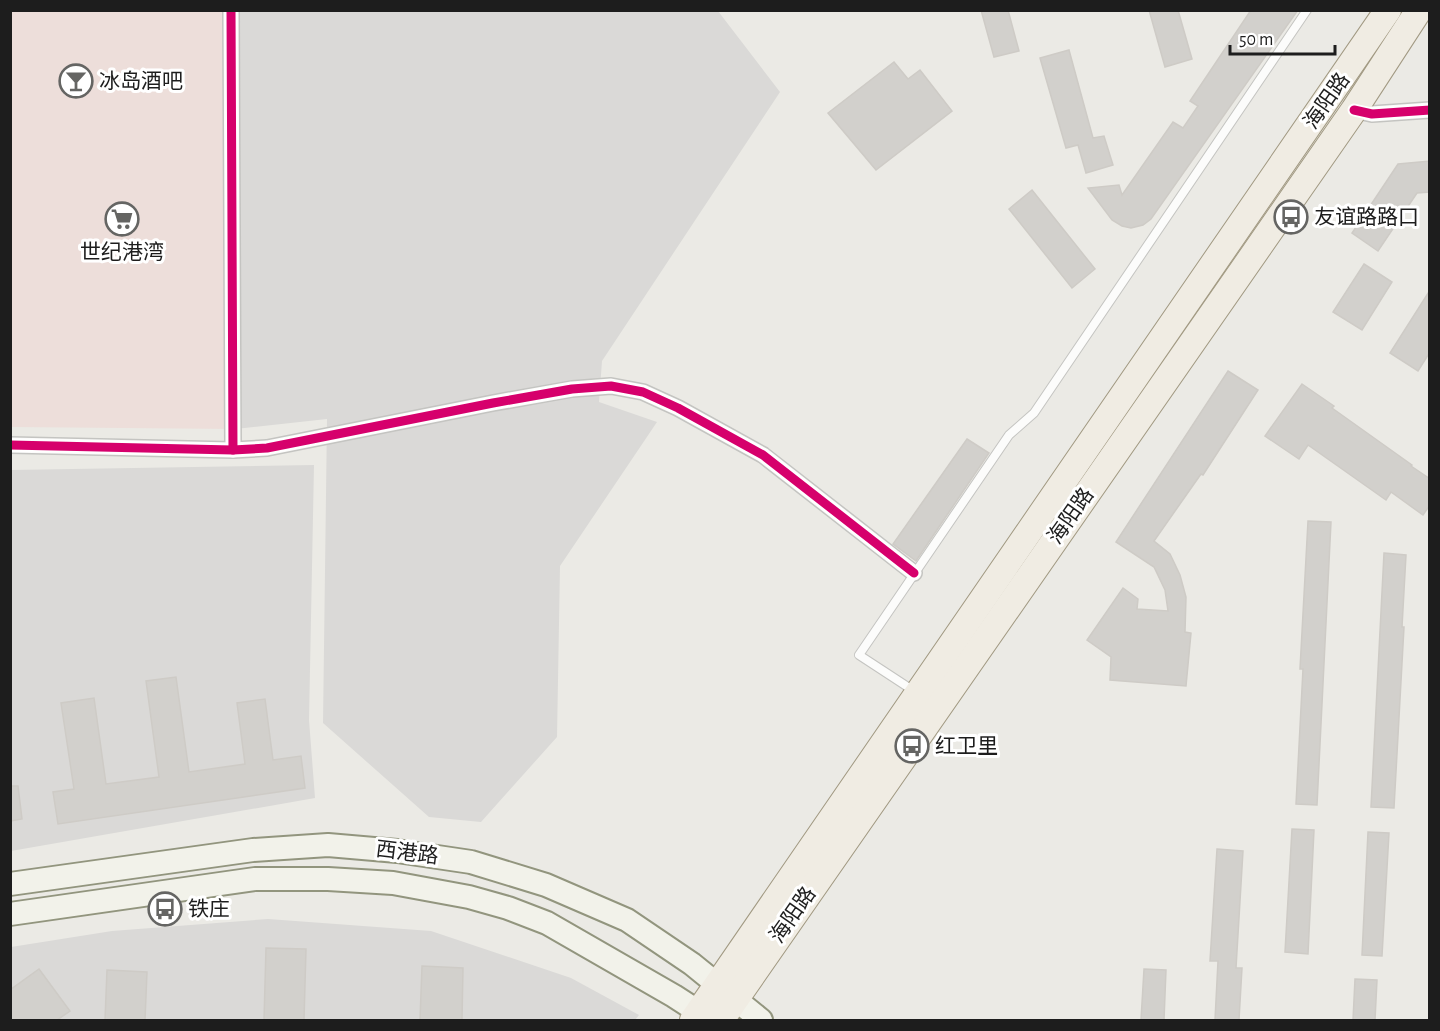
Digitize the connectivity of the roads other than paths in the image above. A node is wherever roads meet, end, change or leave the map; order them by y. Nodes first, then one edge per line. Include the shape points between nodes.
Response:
1 (231, 10) edge
2 (1307, 10) edge
3 (1388, 10) edge
4 (1419, 10) edge
5 (1354, 110) junction
6 (1430, 110) edge
7 (10, 445) edge
8 (233, 450) junction
9 (914, 573) junction
10 (918, 694) junction
11 (10, 884) edge
12 (10, 914) edge
13 (726, 992) junction
14 (706, 1018) edge
15 (761, 1020) edge

1 - 8 street
2 - 9 lane via 1034,413 1009,435
3 - 10 main road, 海阳路
4 - 5 main road, 海阳路
5 - 6 street via 1372,114
5 - 13 main road, 海阳路
7 - 8 street
8 - 9 street via 267,448 493,402 611,386 643,392 763,455
9 - 10 lane via 859,655
10 - 13 main road, 海阳路
11 - 13 main road, 西港路 via 253,850 328,845 471,862 546,885 627,920
12 - 14 main road, 西港路 via 255,879 393,883 469,897 547,923
13 - 14 main road, 海阳路
13 - 15 main road, 西港路

